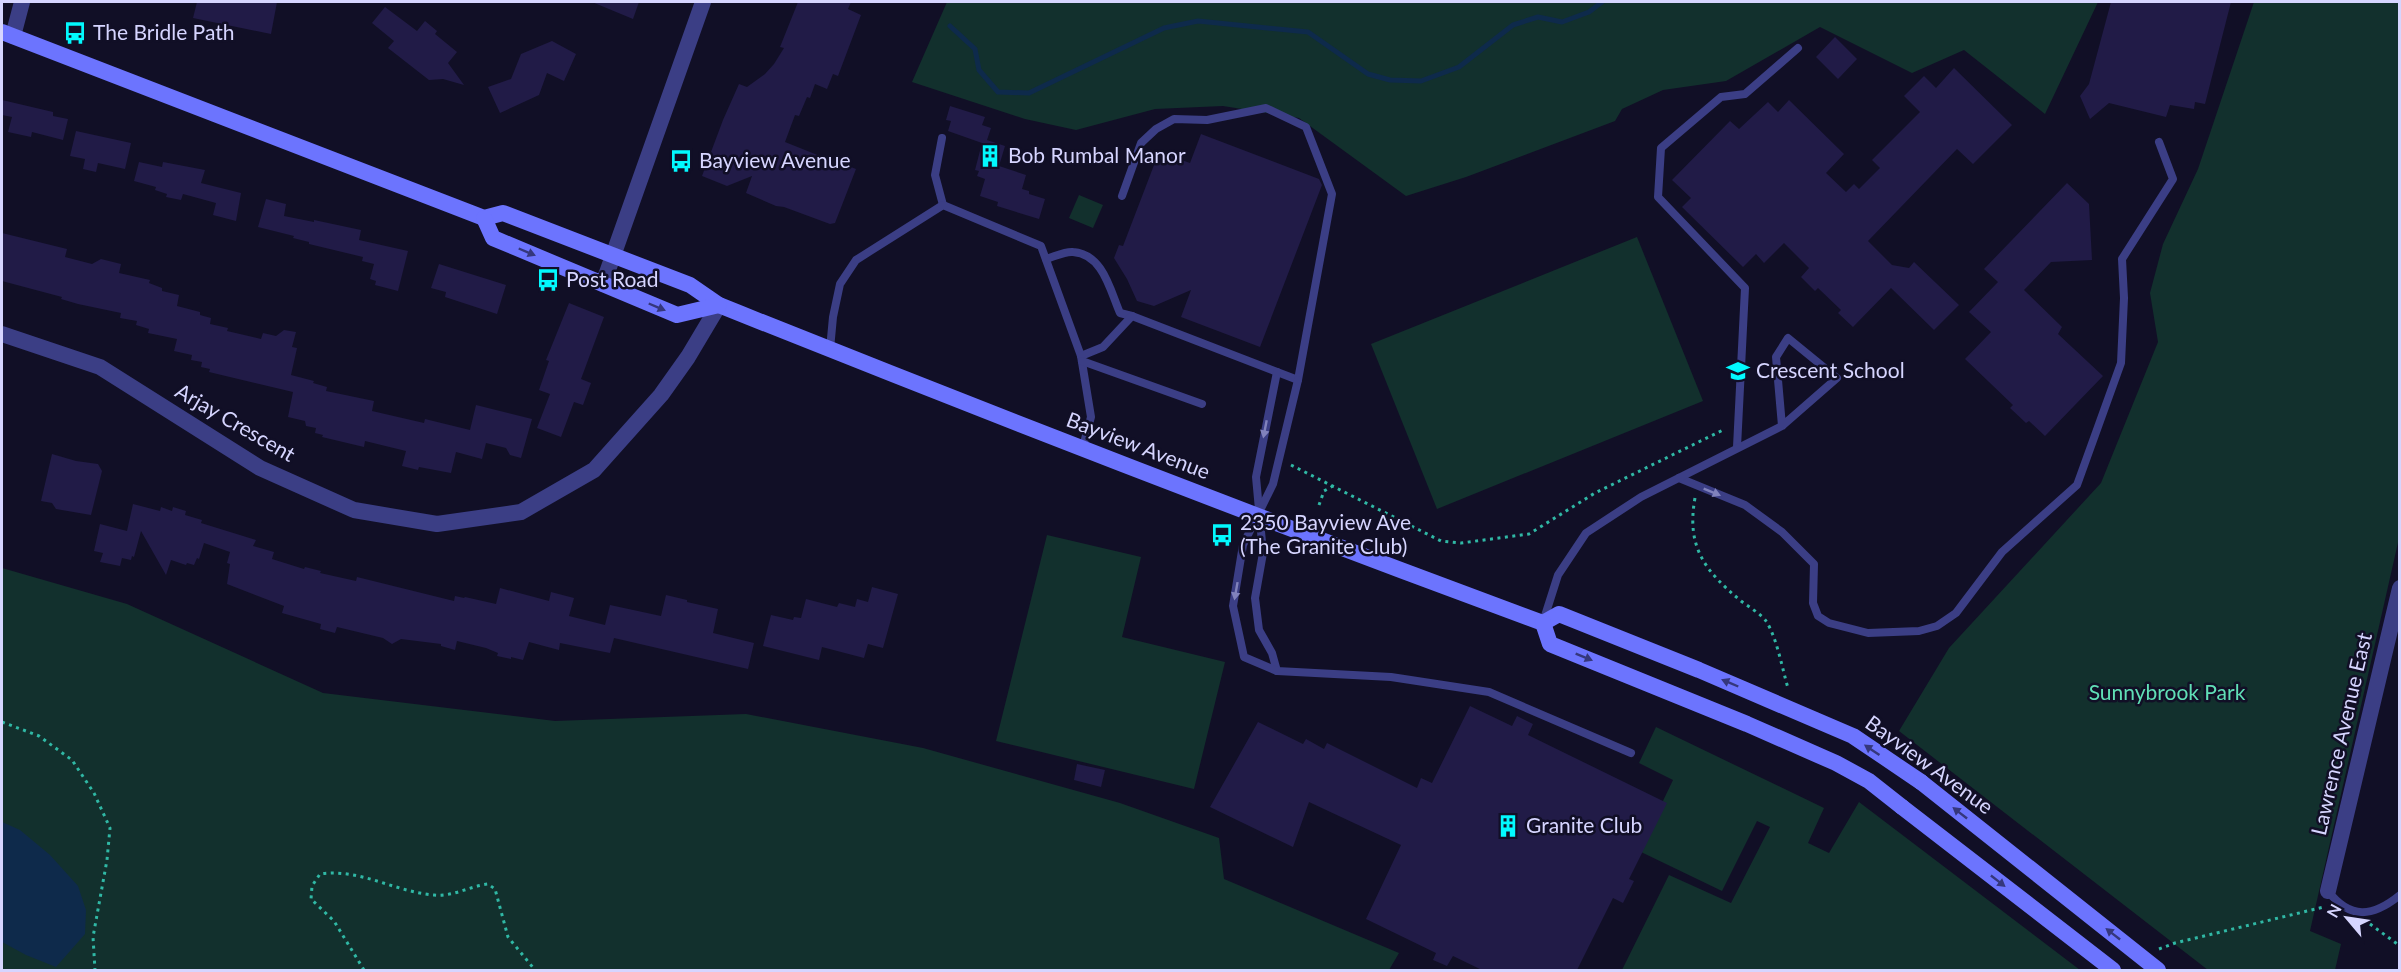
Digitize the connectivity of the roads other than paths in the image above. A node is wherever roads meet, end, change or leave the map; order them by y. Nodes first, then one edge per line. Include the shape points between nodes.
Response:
1 (22, 2) edge
2 (704, 2) edge
3 (7, 34) edge
4 (1798, 48) dead end
5 (942, 138) dead end
6 (2159, 142) dead end
7 (1122, 196) dead end
8 (943, 205) junction
9 (484, 218) junction
10 (613, 256) junction
11 (1046, 259) junction
12 (603, 284) junction
13 (719, 305) junction
14 (1132, 316) junction
15 (2, 334) edge
16 (830, 349) junction
17 (1082, 358) junction
18 (1277, 372) junction
19 (1299, 380) junction
20 (1202, 404) dead end
21 (1782, 426) junction
22 (1737, 447) junction
23 (1082, 450) junction
24 (1679, 478) junction
25 (1259, 515) junction
26 (2400, 588) edge
27 (1543, 623) junction
28 (1277, 671) junction
29 (1631, 753) dead end
30 (2400, 895) edge
31 (2332, 897) joint
32 (2113, 970) edge
33 (2158, 970) edge

1 - 3 street
2 - 10 street
3 - 9 main road, Bayview Avenue
4 - 22 lane via 1745,94 1721,97 1661,148 1658,196 1745,288
5 - 8 lane via 935,175
24 -> 6 lane via 1744,505 1782,532 1814,564 1813,603 1818,616 1829,623 1868,633 1919,631 1937,626 1956,613 2002,552 2077,485 2121,363 2122,259 2173,179
7 - 19 lane via 1141,143 1174,119 1207,120 1266,108 1306,127 1332,194
8 - 11 lane via 1041,246
8 - 16 lane via 856,260 840,284
9 - 10 main road, Bayview Avenue via 503,213
9 -> 12 main road via 493,238
10 - 12 street
10 - 13 main road, Bayview Avenue via 690,285
11 - 14 lane via 1072,251 1091,260 1100,266 1120,313
11 - 17 lane
12 -> 13 main road via 677,315
13 - 15 street, Arjay Crescent via 661,395 594,470 521,512 437,524 354,510 260,468 100,367
13 - 16 main road, Bayview Avenue
14 - 17 lane via 1103,347
14 - 18 lane
16 - 23 main road, Bayview Avenue
17 - 20 lane
17 - 23 lane via 1091,417
18 - 19 lane
18 -> 25 lane via 1256,477
19 - 25 lane via 1273,484
21 - 21 lane via 1837,378 1788,338 1776,357
21 - 22 lane
22 - 24 lane
23 - 25 main road, Bayview Avenue
24 - 27 lane via 1586,533 1558,575
25 - 27 main road, Bayview Avenue
25 - 28 lane via 1263,553 1255,598 1259,630
25 -> 28 lane via 1243,545 1233,606 1244,657
26 - 31 street, Lawrence Avenue East
27 -> 32 main road, bridge via 1550,644 1738,720 1869,781
33 -> 27 main road, Bayview Avenue, bridge via 1921,782 1853,736 1559,614
28 - 29 lane via 1391,677 1489,692
30 - 31 lane via 2382,909 2354,912

